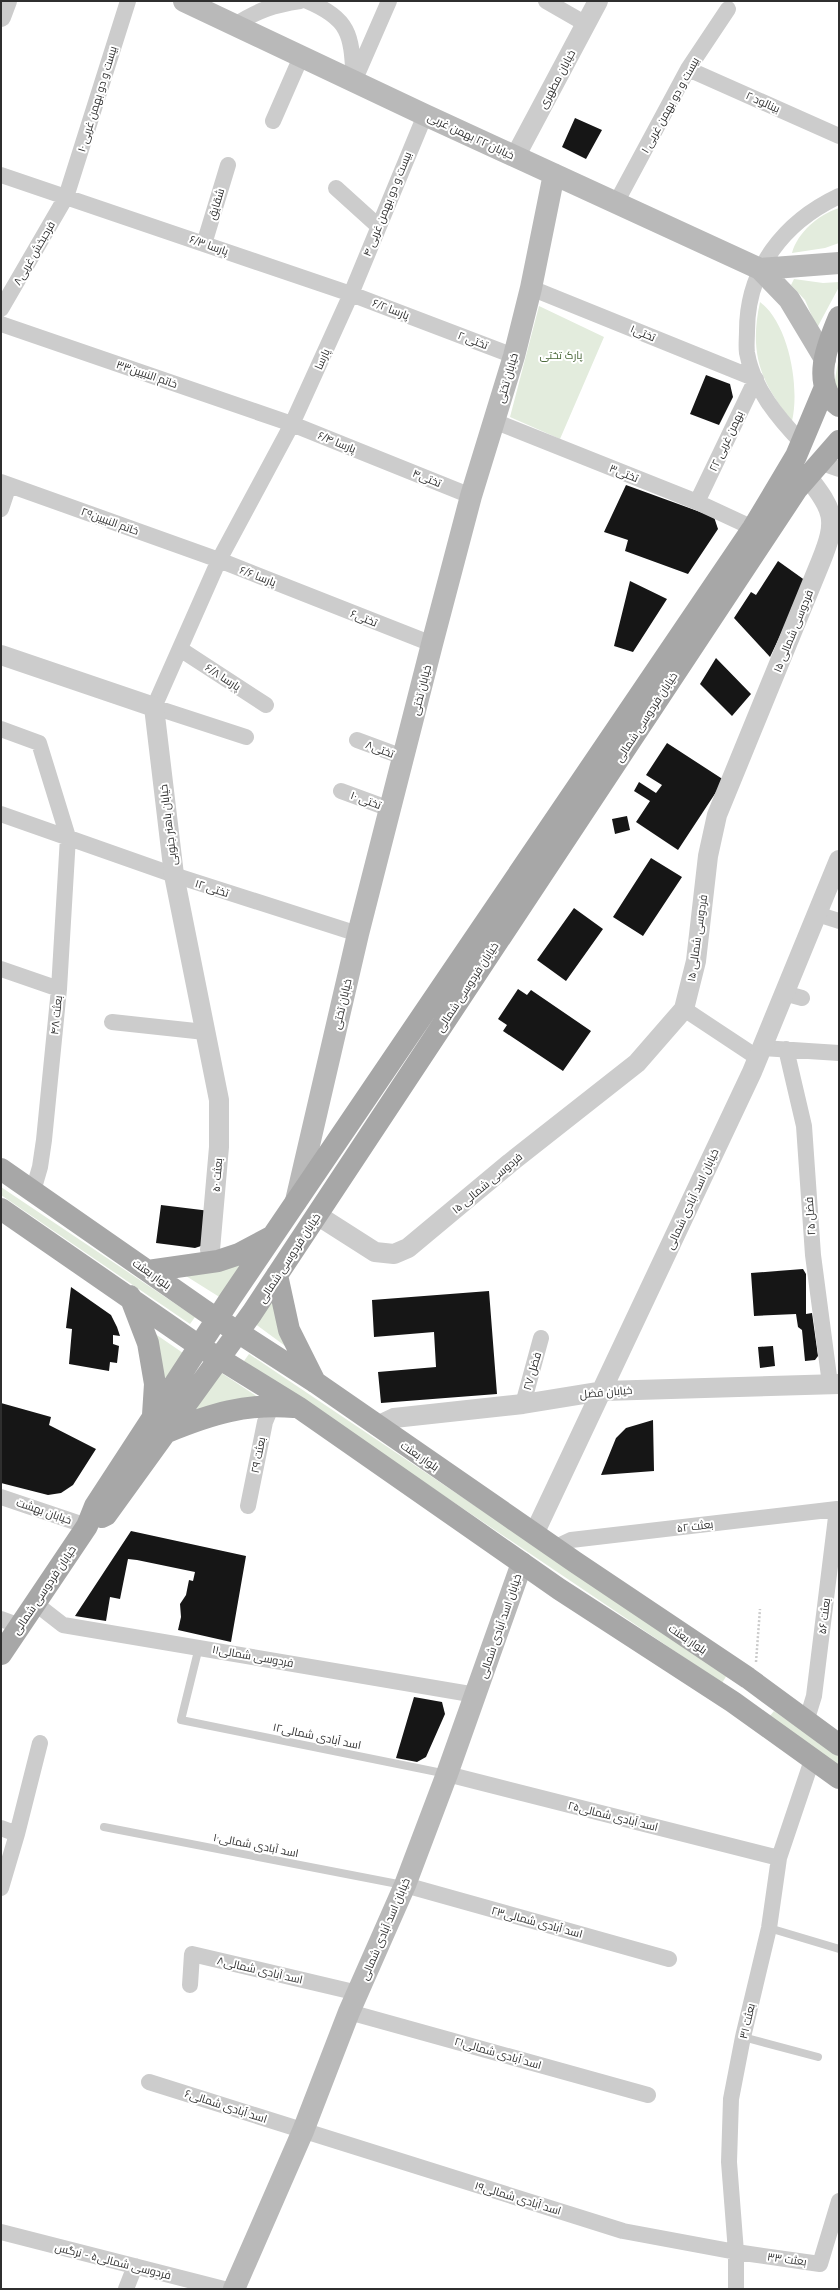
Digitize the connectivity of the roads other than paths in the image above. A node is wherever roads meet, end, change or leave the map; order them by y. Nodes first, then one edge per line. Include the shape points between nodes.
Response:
1 (6, 1) edge
2 (128, 1) edge
3 (300, 1) edge
4 (307, 1) edge
5 (389, 1) edge
6 (546, 1) edge
7 (598, 1) edge
8 (186, 2) edge
9 (728, 9) dead end
10 (1, 17) edge
11 (586, 24) junction
12 (235, 25) junction
13 (301, 57) junction
14 (688, 69) junction
15 (354, 81) junction
16 (425, 115) junction
17 (273, 122) dead end
18 (839, 136) edge
19 (515, 157) junction
20 (228, 165) dead end
21 (1, 174) edge
22 (554, 174) junction
23 (336, 188) dead end
24 (839, 196) edge
25 (66, 197) junction
26 (616, 204) junction
27 (378, 226) junction
28 (204, 244) junction
29 (839, 263) edge
30 (760, 269) junction
31 (531, 288) junction
32 (351, 294) junction
33 (1, 309) edge
34 (839, 317) edge
35 (1, 324) edge
36 (432, 325) joint
37 (514, 356) junction
38 (824, 359) junction
39 (756, 379) junction
40 (825, 387) junction
41 (839, 406) edge
42 (494, 421) junction
43 (292, 424) junction
44 (839, 441) edge
45 (802, 443) junction
46 (382, 460) joint
47 (822, 469) edge
48 (5, 483) edge
49 (471, 496) junction
50 (697, 502) junction
51 (1, 509) edge
52 (753, 528) junction
53 (836, 529) edge
54 (219, 560) junction
55 (296, 591) joint
56 (432, 644) junction
57 (180, 649) junction
58 (1, 655) edge
59 (266, 705) dead end
60 (154, 707) junction
61 (1, 729) edge
62 (246, 737) dead end
63 (357, 740) dead end
64 (404, 757) junction
65 (341, 791) dead end
66 (390, 809) junction
67 (1, 814) edge
68 (68, 837) junction
69 (839, 860) edge
70 (174, 875) junction
71 (817, 914) junction
72 (839, 921) edge
73 (358, 934) junction
74 (1, 969) edge
75 (59, 989) junction
76 (684, 1009) junction
77 (112, 1022) dead end
78 (205, 1032) junction
79 (786, 1049) junction
80 (839, 1052) edge
81 (760, 1053) junction
82 (219, 1100) joint
83 (1, 1169) edge
84 (33, 1191) junction
85 (294, 1207) junction
86 (1, 1209) edge
87 (317, 1215) junction
88 (274, 1236) junction
89 (210, 1250) dead end
90 (148, 1271) junction
91 (277, 1276) junction
92 (130, 1296) junction
93 (218, 1319) junction
94 (238, 1332) junction
95 (541, 1338) dead end
96 (199, 1346) junction
97 (219, 1359) junction
98 (315, 1382) junction
99 (835, 1384) edge
100 (602, 1391) junction
101 (523, 1404) junction
102 (272, 1405) junction
103 (298, 1407) junction
104 (372, 1422) junction
105 (160, 1424) junction
106 (351, 1444) junction
107 (1, 1497) edge
108 (248, 1506) dead end
109 (837, 1509) joint
110 (87, 1526) junction
111 (534, 1534) junction
112 (554, 1548) junction
113 (522, 1563) junction
114 (36, 1604) junction
115 (11, 1623) edge
116 (199, 1647) junction
117 (1, 1654) edge
118 (748, 1678) junction
119 (476, 1695) junction
120 (733, 1702) junction
121 (806, 1722) junction
122 (40, 1743) dead end
123 (839, 1745) edge
124 (812, 1760) junction
125 (447, 1774) junction
126 (839, 1778) edge
127 (104, 1827) dead end
128 (1, 1828) edge
129 (17, 1834) junction
130 (779, 1858) junction
131 (404, 1885) junction
132 (1, 1888) edge
133 (769, 1928) junction
134 (839, 1949) edge
135 (669, 1959) dead end
136 (190, 1985) dead end
137 (353, 2002) junction
138 (743, 2037) junction
139 (818, 2057) dead end
140 (149, 2082) dead end
141 (648, 2095) dead end
142 (303, 2131) junction
143 (839, 2201) edge
144 (1, 2232) edge
145 (736, 2252) junction
146 (135, 2266) junction
147 (126, 2289) edge
148 (224, 2289) edge
149 (234, 2289) edge
150 (736, 2289) edge

1 - 10 street
2 - 25 street, بیست و دو بهمن غربی ۱۰
3 - 12 street via 274,4
4 - 15 street via 330,10 347,29
5 - 15 street
6 - 11 street
7 - 11 street, خیابان مطهری
8 - 12 main road, خیابان ۲۲ بهمن غربی
9 - 14 street, بیست و دو بهمن غربی ۱
11 - 19 street, خیابان مطهری
12 - 13 main road, خیابان ۲۲ بهمن غربی
13 - 15 main road, خیابان ۲۲ بهمن غربی
13 - 17 street
14 - 18 street, بینالود ۲
14 - 26 street, بیست و دو بهمن غربی ۱
15 - 16 main road, خیابان ۲۲ بهمن غربی
16 - 19 main road, خیابان ۲۲ بهمن غربی
16 - 27 street, بیست و دو بهمن غربی ۴
19 - 22 main road, خیابان ۲۲ بهمن غربی
20 - 28 street, شقایق
21 - 25 street, پارسا ۶/۳
22 - 26 main road, خیابان ۲۲ بهمن غربی
22 - 31 main road, خیابان تختی
23 - 27 street
24 - 30 street via 818,206 784,234
25 - 28 street, پارسا ۶/۳
25 - 33 street, فرحبخش غربی۸
26 - 30 main road, خیابان ۲۲ بهمن غربی
27 - 32 street, بیست و دو بهمن غربی ۴
28 - 32 street, پارسا ۶/۳
29 - 30 main road, خیابان ۲۲ بهمن غربی
30 - 38 main road, خیابان ۲۲ بهمن غربی via 789,299
30 - 39 street via 747,310 747,353
31 - 37 main road, خیابان تختی
31 - 39 street, تختی۱
32 - 36 street, پارسا ۶/۲
32 - 43 street, پارسا
34 - 38 main road
35 - 43 street, خاتم النبیین۳۳
36 - 37 street, تختی ۲
37 - 42 main road, خیابان تختی
38 - 40 main road
39 - 45 street via 774,412
39 - 50 street, ۲۲ بهمن غربی
40 - 41 main road
40 - 45 main road, خیابان فردوسی شمالی
42 - 49 main road, خیابان تختی
42 - 50 street, تختی۳
43 - 46 street, پارسا ۶/۴
43 - 54 street, پارسا
44 - 47 main road, خیابان فردوسی شمالی
45 - 52 main road, خیابان فردوسی شمالی
46 - 49 street, تختی۴
47 - 53 street, فردوسی شمالی ۱۵ via 824,499
47 - 87 main road, خیابان فردوسی شمالی
48 - 51 street
48 - 54 street, خاتم النبیین۲۹
49 - 56 main road, خیابان تختی
50 - 52 street, تختی۳
52 - 85 main road, خیابان فردوسی شمالی
53 - 76 street, فردوسی شمالی ۱۵ via 717,815 708,856 696,961
54 - 55 street, پارسا ۶/۶
54 - 57 street, پارسا
55 - 56 street, تختی۶
56 - 64 main road, خیابان تختی
57 - 59 street, پارسا ۶/۸
57 - 60 street, پارسا
58 - 60 street
60 - 62 street
60 - 70 street, خیابان باهنر جنوبی
61 - 68 street, بعثت ۴۸ via 40,743
63 - 64 street, تختی۸
64 - 66 main road, خیابان تختی
65 - 66 street, تختی ۱۰
66 - 73 main road, خیابان تختی
67 - 68 street, تختی ۱۲
68 - 70 street, تختی ۱۲
68 - 75 street, بعثت ۴۸
69 - 71 street, خیابان اسد آبادی شمالی
70 - 73 street, تختی ۱۲
70 - 78 street, خیابان باهنر جنوبی
71 - 72 street
71 - 81 street, خیابان اسد آبادی شمالی via 793,996
73 - 85 main road, خیابان تختی
74 - 75 street
75 - 84 street, بعثت ۴۸ via 44,1140
76 - 81 street
76 - 87 street, فردوسی شمالی ۱۵ via 637,1063 510,1163 408,1248 394,1254 375,1252
77 - 78 street
78 - 82 street, خیابان باهنر جنوبی
79 - 80 street
79 - 81 street
79 - 99 street, فضل ۲۵ via 804,1126 813,1254
81 - 100 street, خیابان اسد آبادی شمالی
82 - 89 street, بعثت ۵۰ via 219,1147
83 - 84 main road, بلوار بعثت
84 - 90 main road, بلوار بعثت
85 - 88 main road, خیابان فردوسی شمالی
86 - 92 main road
87 - 91 main road, خیابان فردوسی شمالی
88 - 90 main road via 239,1254 218,1261
88 - 93 main road, خیابان فردوسی شمالی
90 - 93 main road, بلوار بعثت
91 - 94 main road, خیابان فردوسی شمالی
91 - 98 main road via 289,1330
92 - 96 main road
92 - 105 main road via 148,1343
93 - 94 main road, بلوار بعثت
93 - 96 main road, خیابان فردوسی شمالی
94 - 97 main road, خیابان فردوسی شمالی
94 - 98 main road, بلوار بعثت
95 - 101 street, فضل ۲۷
96 - 97 main road
96 - 105 main road, خیابان فردوسی شمالی
97 - 103 main road
97 - 105 main road, خیابان فردوسی شمالی
98 - 104 main road, بلوار بعثت
99 - 100 street, خیابان فضل
100 - 101 street, خیابان فضل
100 - 111 street, خیابان اسد آبادی شمالی
101 - 104 street, خیابان فضل
102 - 103 main road
102 - 105 main road via 245,1407
102 - 108 street, بعثت ۲۹ via 265,1422
103 - 106 main road
104 - 106 main road
104 - 111 main road, بلوار بعثت
105 - 110 main road, خیابان فردوسی شمالی via 106,1515
106 - 113 main road
107 - 110 street, خیابان بهشت
109 - 112 street, بعثت ۵۲ via 571,1540
109 - 121 street, بعثت ۵۶ via 814,1696
110 - 114 main road, خیابان فردوسی شمالی
111 - 112 main road, بلوار بعثت
112 - 118 main road, بلوار بعثت
113 - 119 main road, خیابان اسد آبادی شمالی
113 - 120 main road
114 - 115 main road, خیابان فردوسی شمالی
114 - 116 street, فردوسی شمالی۱۱ via 63,1625
115 - 117 main road, خیابان فردوسی شمالی
116 - 119 street, فردوسی شمالی۱۱
116 - 125 lane, اسد آبادی شمالی۱۲ via 181,1720
118 - 120 main road
118 - 121 main road, بلوار بعثت
119 - 125 main road, خیابان اسد آبادی شمالی
120 - 124 main road
121 - 123 main road, بلوار بعثت
122 - 129 street
124 - 126 main road
124 - 130 street, بعثت ۳۱
125 - 130 street, اسد آبادی شمالی۲۵
125 - 131 main road, خیابان اسد آبادی شمالی
127 - 131 lane, اسد آبادی شمالی۱۰
128 - 129 street
129 - 132 street
130 - 133 street, بعثت ۳۱
131 - 135 street, اسد آبادی شمالی۲۳
131 - 137 main road, خیابان اسد آبادی شمالی
133 - 134 lane
133 - 138 street, بعثت ۳۱
136 - 137 street, اسد آبادی شمالی۸ via 192,1954
137 - 141 street, اسد آبادی شمالی۲۱
137 - 142 main road, خیابان اسد آبادی شمالی
138 - 139 lane
138 - 145 street, بعثت ۳۱ via 731,2099 729,2162
140 - 142 street, اسد آبادی شمالی۶
142 - 145 street, اسد آبادی شمالی۱۹ via 623,2231
142 - 149 main road, خیابان اسد آبادی شمالی
143 - 145 street, بعثت ۳۳ via 820,2264
144 - 146 street, فردوسی شمالی۵ - نرگس
145 - 150 street, بعثت ۳۱
146 - 147 street
146 - 148 street, فردوسی شمالی۵ - نرگس

